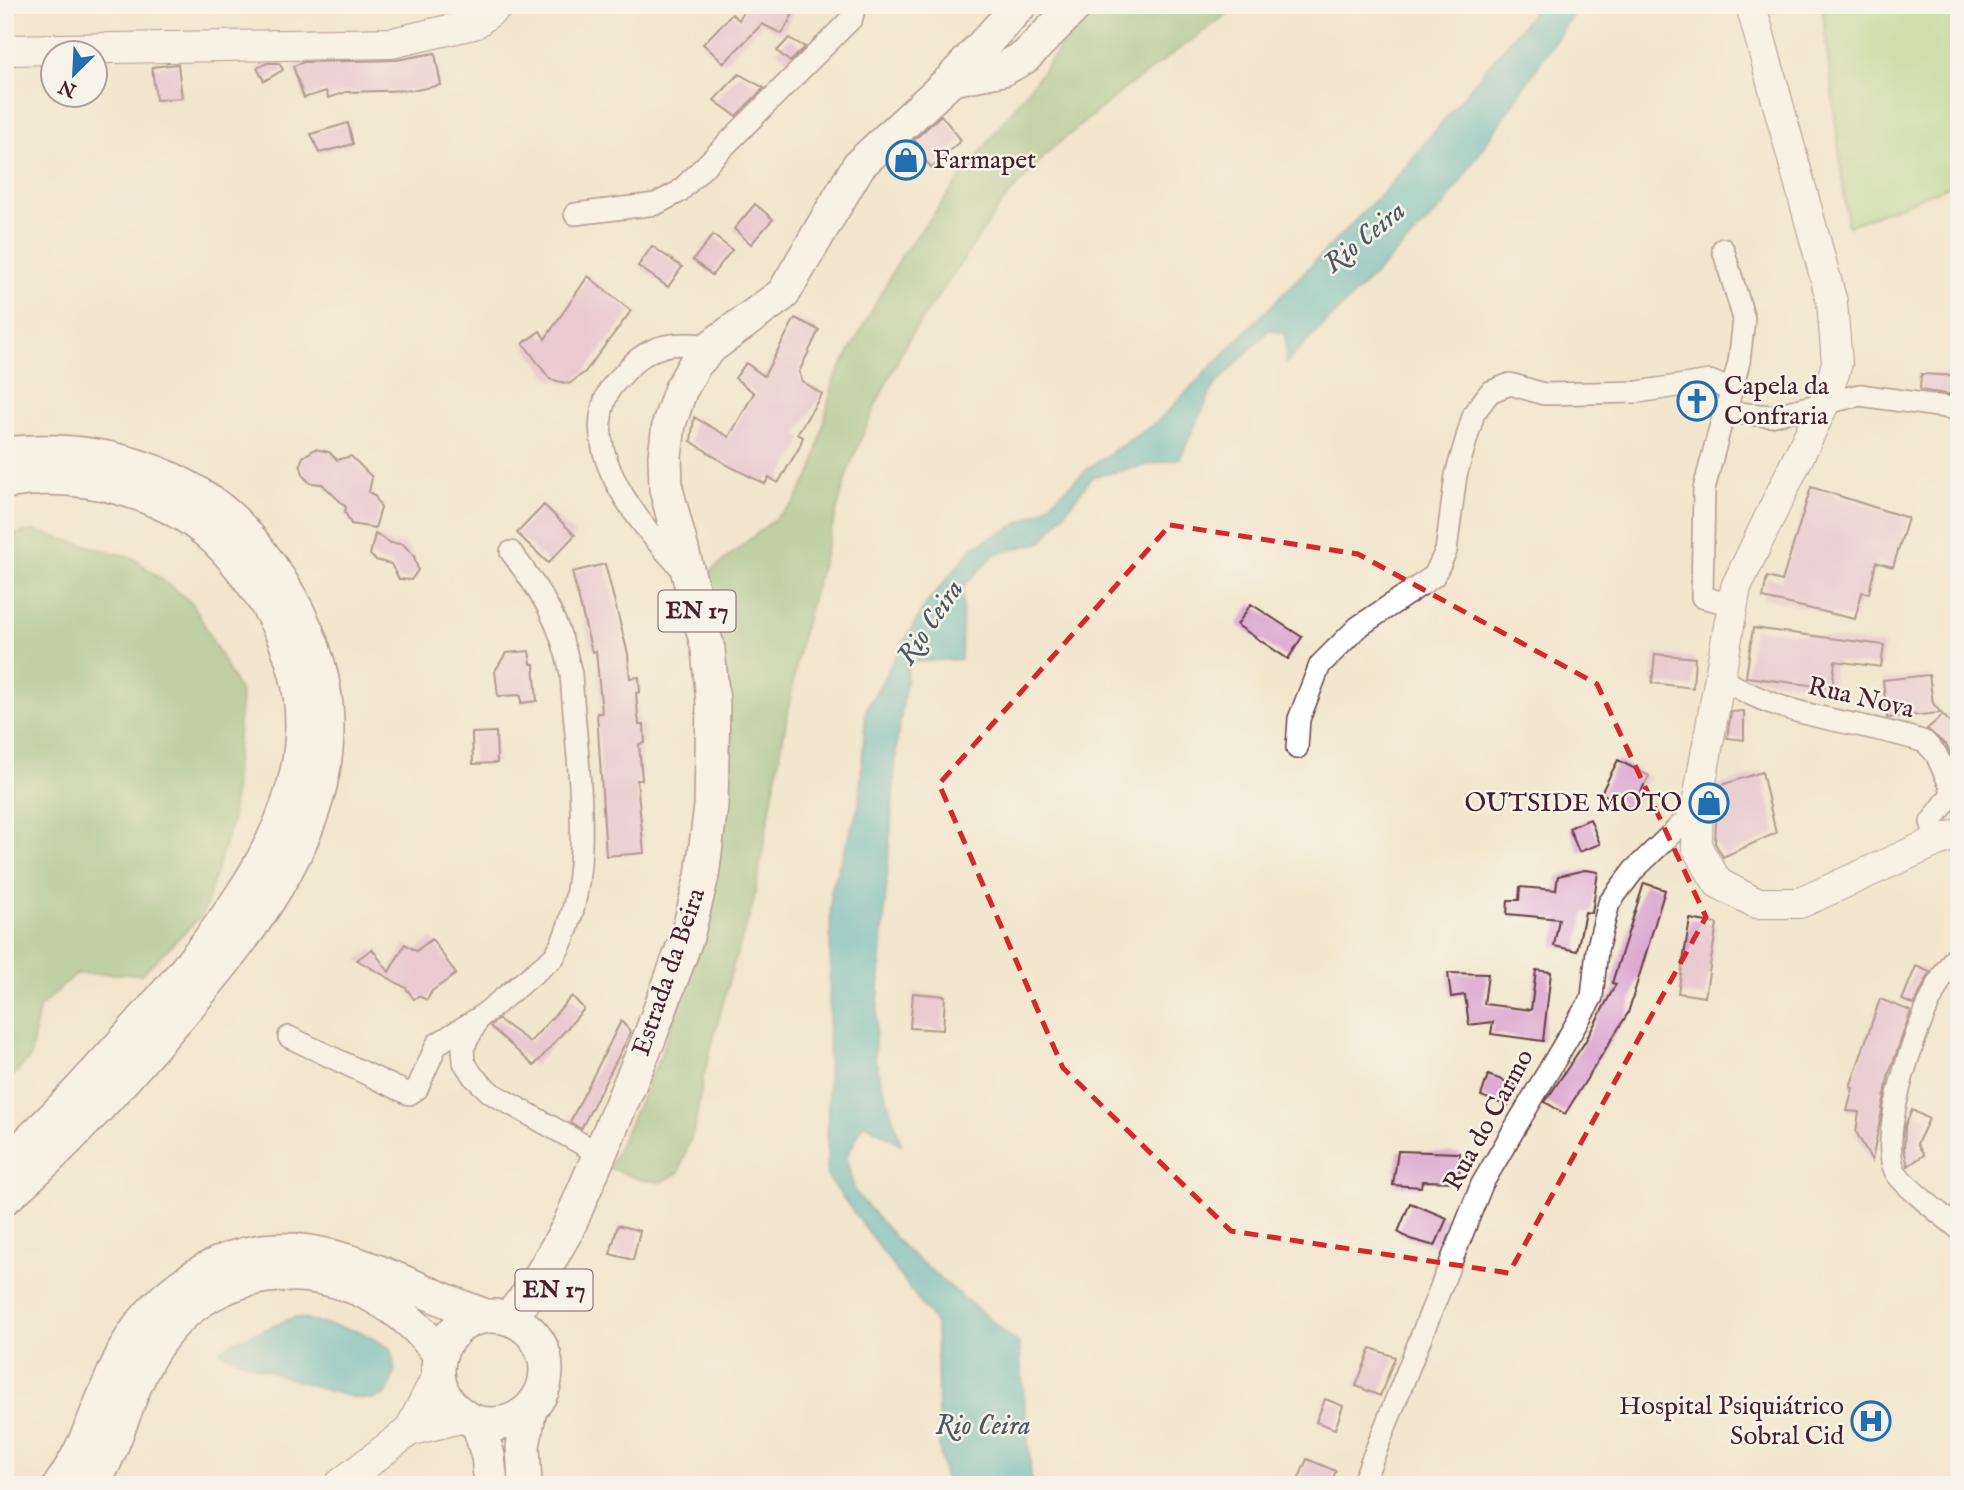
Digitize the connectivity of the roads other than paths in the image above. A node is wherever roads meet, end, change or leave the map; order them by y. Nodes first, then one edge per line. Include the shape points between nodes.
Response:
1 (499, 5) edge
2 (855, 5) edge
3 (1020, 5) edge
4 (1076, 5) edge
5 (1751, 5) edge
6 (997, 29) junction
7 (5, 50) edge
8 (1003, 69) junction
9 (952, 79) junction
10 (575, 214) dead end
11 (1723, 249) dead end
12 (712, 346) junction
13 (1731, 390) junction
14 (1823, 406) junction
15 (1959, 410) edge
16 (1727, 412) junction
17 (5, 454) edge
18 (5, 482) edge
19 (511, 552) dead end
20 (686, 572) junction
21 (1733, 605) junction
22 (1720, 677) junction
23 (1297, 748) dead end
24 (1697, 809) junction
25 (1948, 837) edge
26 (1959, 953) edge
27 (478, 1018) junction
28 (289, 1037) dead end
29 (598, 1153) junction
30 (5, 1164) edge
31 (5, 1198) edge
32 (568, 1228) junction
33 (1959, 1229) edge
34 (498, 1317) junction
35 (543, 1352) junction
36 (438, 1365) junction
37 (530, 1409) junction
38 (472, 1420) junction
39 (409, 1431) junction
40 (525, 1484) edge
41 (60, 1485) edge
42 (92, 1485) edge
43 (339, 1485) edge
44 (492, 1485) edge
45 (1362, 1485) edge

1 - 7 main road via 474,24 392,43
2 - 10 street via 852,18 679,192 656,204
3 - 6 main road, Estrada da Beira / EN 17
4 - 8 main road via 1041,45
5 - 14 main road via 1832,302 1837,363
6 - 8 main road
6 - 9 main road, Estrada da Beira / EN 17
8 - 9 main road
9 - 12 main road, Estrada da Beira / EN 17 via 859,165 783,294
11 - 13 street via 1744,319
12 - 20 main road, Estrada da Beira / EN 17 via 680,391 665,456 666,489
12 - 20 street via 659,345 632,363 608,393 600,425 602,454 629,503 654,540
13 - 16 street
13 - 23 street via 1710,381 1638,392 1544,394 1510,384 1490,392 1474,413 1456,475 1446,551 1434,576 1358,627 1320,665 1299,719
14 - 15 street via 1860,394
14 - 16 street via 1770,416
14 - 21 main road via 1737,587
16 - 21 street via 1704,489 1702,597
17 - 31 main road via 111,458 173,480 226,515 257,547 292,598 317,655 327,719 314,813 271,899 219,970 122,1082
18 - 30 main road via 65,478 110,485 157,502 202,529 241,567 271,610 297,678 302,726 292,797 262,865 182,975 99,1072
19 - 27 street via 547,600 571,674 580,874 569,927 554,957
20 - 29 main road, Estrada da Beira / EN 17 via 708,649 713,703 711,806 702,876 687,937
21 - 22 main road
22 - 24 main road
22 - 25 street, Rua Nova via 1790,711 1925,742 1936,754 1953,792 1931,822
24 - 25 main road via 1697,848 1718,883 1756,903 1800,903
24 - 45 street, Rua do Carmo via 1634,870 1609,903 1592,997 1482,1184
26 - 33 street via 1943,976 1901,1074 1889,1131 1895,1171
27 - 28 street via 437,1044 416,1089 409,1094
27 - 29 street via 463,1048 464,1062 473,1076 516,1109
29 - 32 main road, Estrada da Beira / EN 17
32 - 34 main road, Estrada da Beira / EN 17 via 536,1286
32 - 35 main road, Estrada da Beira / EN 17
34 - 35 main road via 530,1332
34 - 36 main road via 457,1328
34 - 41 main road via 361,1264 311,1251 252,1251 214,1265 164,1299 138,1328 118,1363 85,1443
35 - 37 main road via 545,1382
36 - 38 main road via 446,1400
36 - 39 main road
36 - 42 main road via 403,1313 342,1285 281,1274 232,1283 183,1314 155,1346
37 - 38 main road via 497,1424
37 - 40 main road via 523,1446
38 - 39 main road
38 - 44 main road via 488,1456
39 - 43 main road

